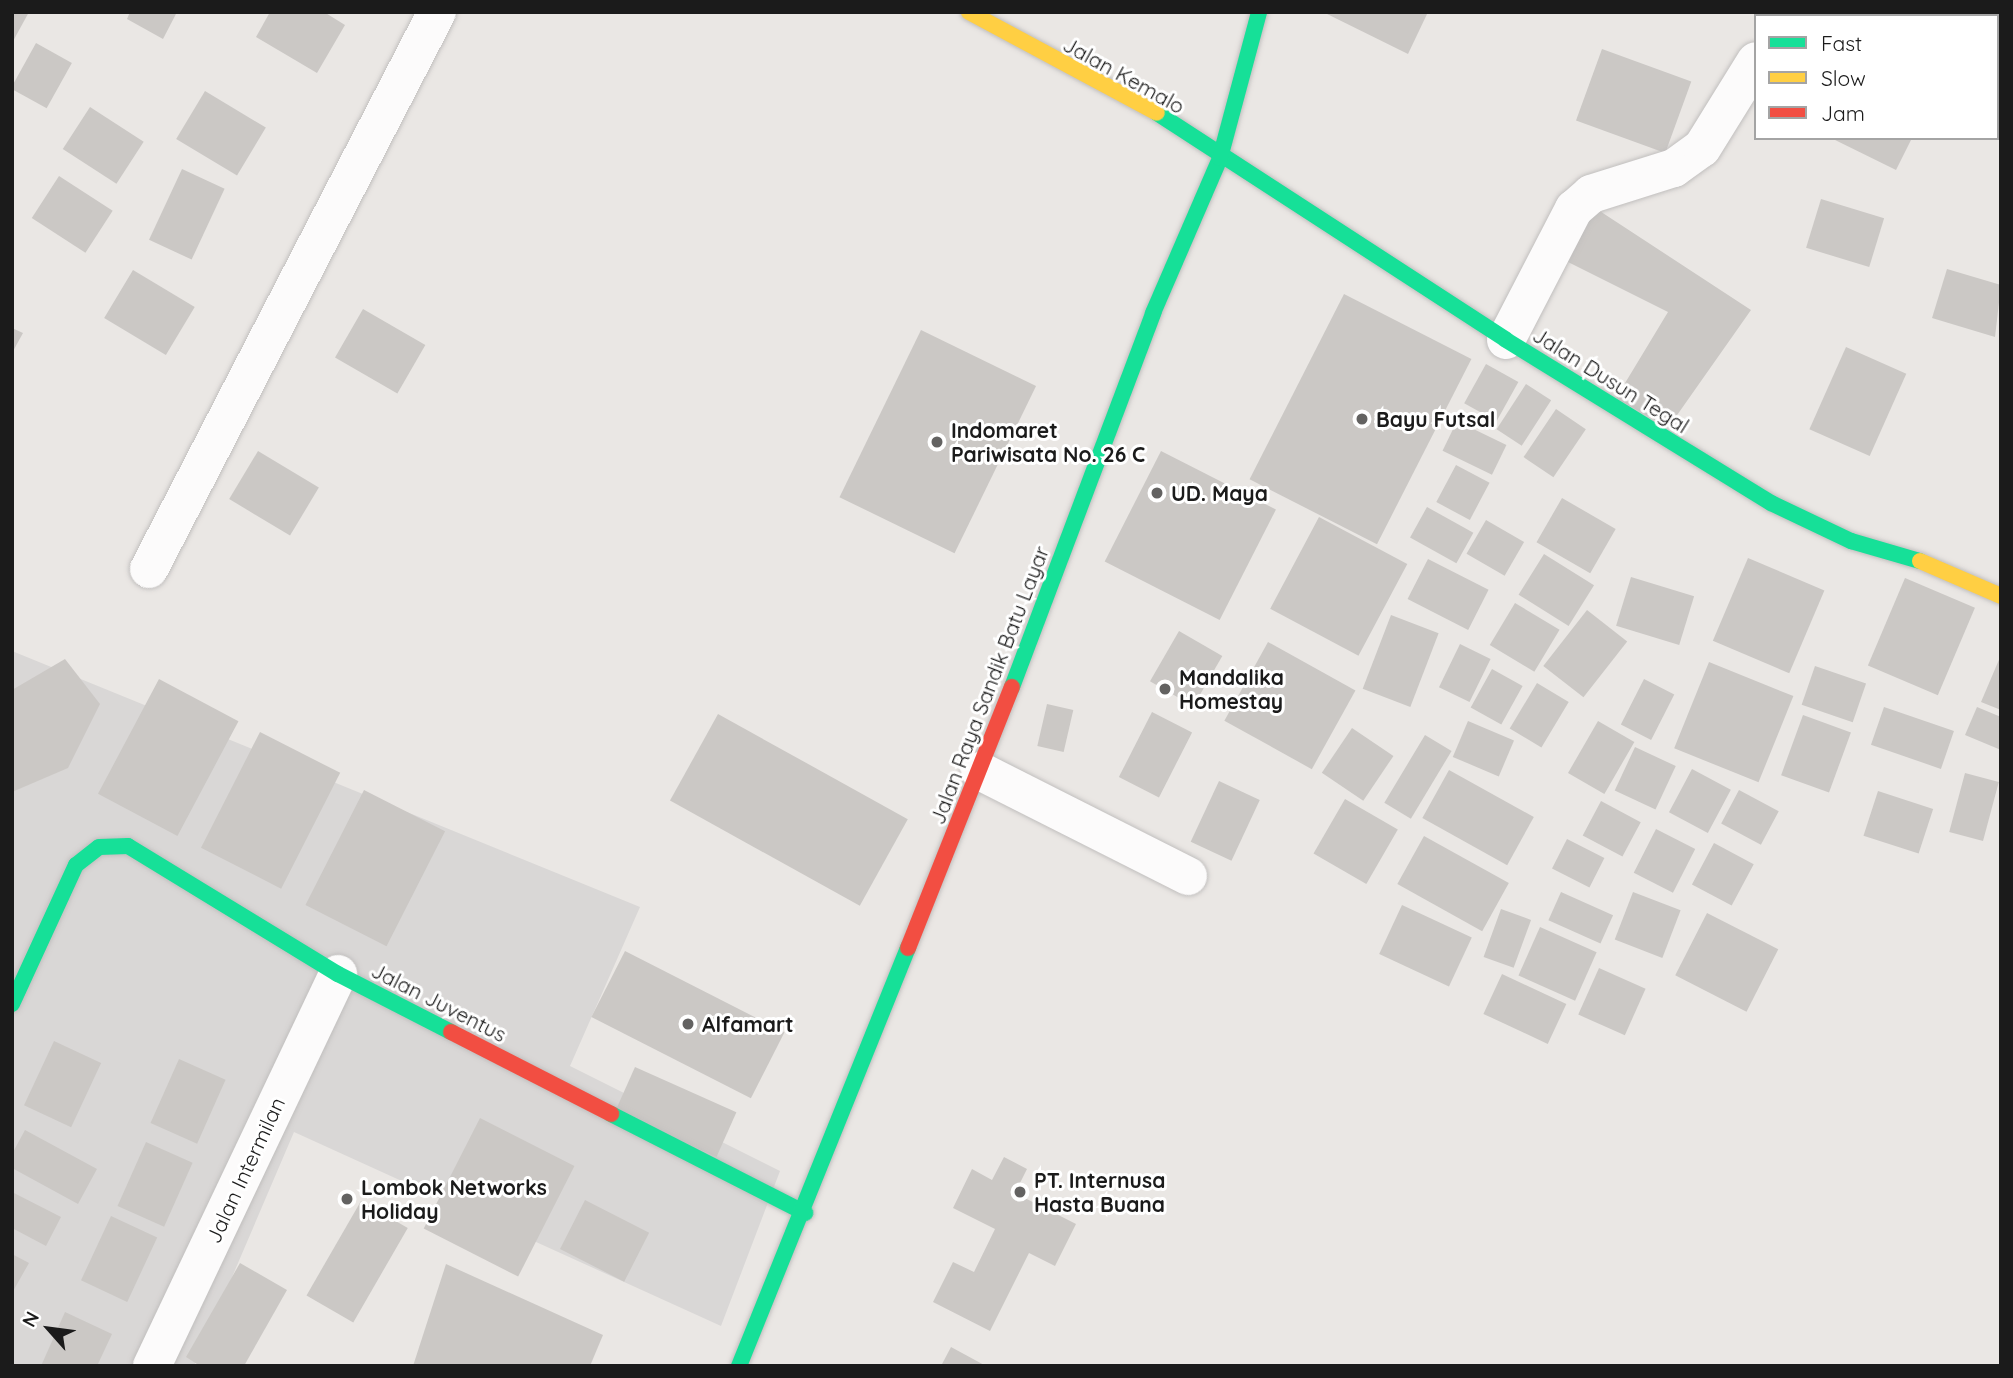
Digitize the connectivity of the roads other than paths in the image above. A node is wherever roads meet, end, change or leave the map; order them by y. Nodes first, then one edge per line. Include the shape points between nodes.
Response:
1 (438, 12) edge
2 (969, 12) edge
3 (1259, 12) edge
4 (1754, 64) edge
5 (1220, 158) junction
6 (1506, 340) junction
7 (149, 569) dead end
8 (2001, 596) edge
9 (980, 771) junction
10 (1188, 876) dead end
11 (338, 974) junction
12 (12, 1004) edge
13 (805, 1213) junction
14 (152, 1366) edge
15 (739, 1366) edge

1 - 7 street
2 - 5 street, Jalan Kemalo via 1156,112
3 - 5 street, Jalan Raya Sandik Batu Layar
4 - 6 street via 1702,148 1675,168 1591,194 1574,209
5 - 6 street, Jalan Dusun Tegal
5 - 9 street, Jalan Raya Sandik Batu Layar via 1153,313
6 - 8 street, Jalan Dusun Tegal via 1810,524 1938,566
9 - 10 street
9 - 13 street, Jalan Raya Sandik Batu Layar
11 - 12 street, Jalan Juventus via 128,846 92,850 70,878
11 - 13 street, Jalan Juventus
11 - 14 street, Jalan Intermilan
13 - 15 street, Jalan Raya Sandik Batu Layar

